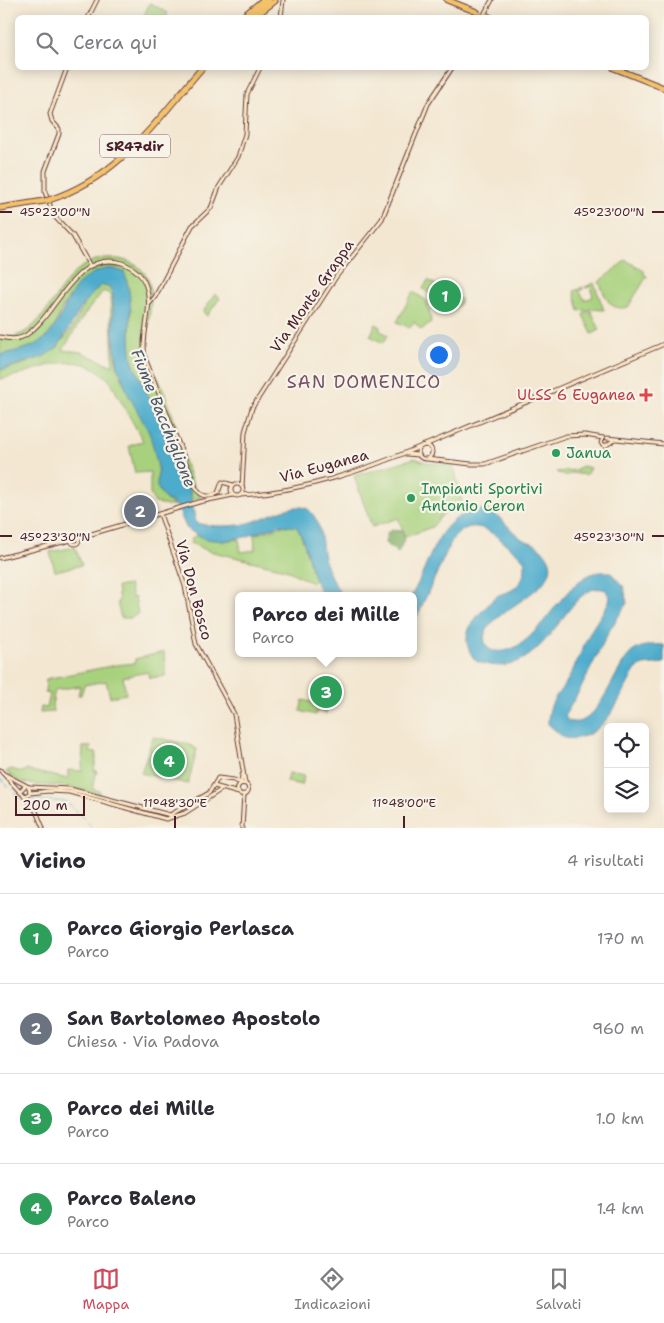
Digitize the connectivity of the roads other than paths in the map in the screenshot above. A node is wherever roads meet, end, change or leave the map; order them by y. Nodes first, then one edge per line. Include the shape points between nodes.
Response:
1 (98, 0) edge
2 (269, 0) edge
3 (283, 0) edge
4 (447, 0) edge
5 (492, 0) edge
6 (275, 1) edge
7 (263, 2) edge
8 (282, 8) junction
9 (477, 12) dead end
10 (90, 15) edge
11 (245, 15) edge
12 (250, 15) edge
13 (257, 15) edge
14 (281, 15) edge
15 (487, 15) edge
16 (66, 70) edge
17 (200, 70) edge
18 (259, 70) edge
19 (451, 70) edge
20 (619, 70) edge
21 (664, 88) edge
22 (0, 208) edge
23 (90, 266) junction
24 (149, 304) junction
25 (0, 338) edge
26 (664, 344) edge
27 (442, 438) junction
28 (602, 439) junction
29 (614, 440) junction
30 (609, 443) junction
31 (664, 444) edge
32 (424, 445) junction
33 (431, 451) junction
34 (400, 455) junction
35 (420, 456) junction
36 (426, 459) junction
37 (440, 459) junction
38 (241, 476) junction
39 (233, 487) junction
40 (242, 488) junction
41 (252, 494) junction
42 (233, 495) junction
43 (240, 495) junction
44 (224, 497) junction
45 (172, 510) junction
46 (160, 514) junction
47 (141, 519) junction
48 (0, 558) edge
49 (0, 770) edge
50 (4, 774) junction
51 (243, 783) junction
52 (214, 786) junction
53 (27, 787) junction
54 (222, 789) junction
55 (239, 792) junction
56 (244, 794) junction
57 (27, 797) junction
58 (43, 828) edge
59 (242, 828) edge

1 - 10 street
2 - 7 highway
3 - 6 street
3 - 8 street
4 - 9 highway
5 - 15 street
6 - 8 street
6 - 13 highway
7 - 11 highway
7 - 12 highway
8 - 14 street
16 - 23 street via 50,114 59,134 46,167 44,186 50,210 73,236
17 - 22 highway, SR47dir / SR47dir via 130,152 86,185 47,201
18 - 24 street via 247,94 243,144 238,157 219,187 211,208 192,226
19 - 38 street, Via Monte Grappa via 433,95 382,220 336,277 252,408 246,426
20 - 21 highway
23 - 24 street via 110,262 127,265 142,279
23 - 25 street via 80,273 26,335
24 - 39 street via 144,335 145,358 194,484 203,496 215,495 221,483 229,483
26 - 27 street, Via Euganea
27 - 32 street, Via Euganea
27 - 33 street, Via Euganea
28 - 29 street
28 - 30 street
28 - 30 street via 604,446
28 - 37 street via 585,435 566,436 485,464
29 - 30 street
29 - 31 street
32 - 33 street
32 - 34 street, Via Euganea
32 - 35 street
33 - 36 street, Via Euganea
33 - 37 street
34 - 35 street, Via Euganea
34 - 41 street, Via Euganea via 326,480
35 - 36 street, Via Euganea
36 - 37 street
38 - 39 street, Via Monte Grappa
38 - 40 street, Via Monte Grappa
39 - 40 street
39 - 42 street
39 - 44 street
40 - 41 street
40 - 43 street
41 - 43 street, Via Euganea
42 - 43 street, Via Euganea
42 - 44 street, Via Euganea
44 - 45 street, Via Euganea
45 - 46 street
45 - 47 street
46 - 47 street
46 - 51 street, Via Don Bosco via 188,598 196,644 234,714
47 - 48 street
49 - 50 street
50 - 53 street
50 - 57 street
51 - 52 street via 221,777
51 - 55 street, Via Don Bosco via 237,788
51 - 56 street, Via Don Bosco via 249,789
52 - 53 street via 209,793 182,810 166,816 70,789
52 - 54 street
53 - 57 street
53 - 57 street via 21,788
54 - 55 street
54 - 57 street via 178,816 166,819 70,792 49,791
55 - 56 street
56 - 59 street, Via Don Bosco
57 - 58 street

